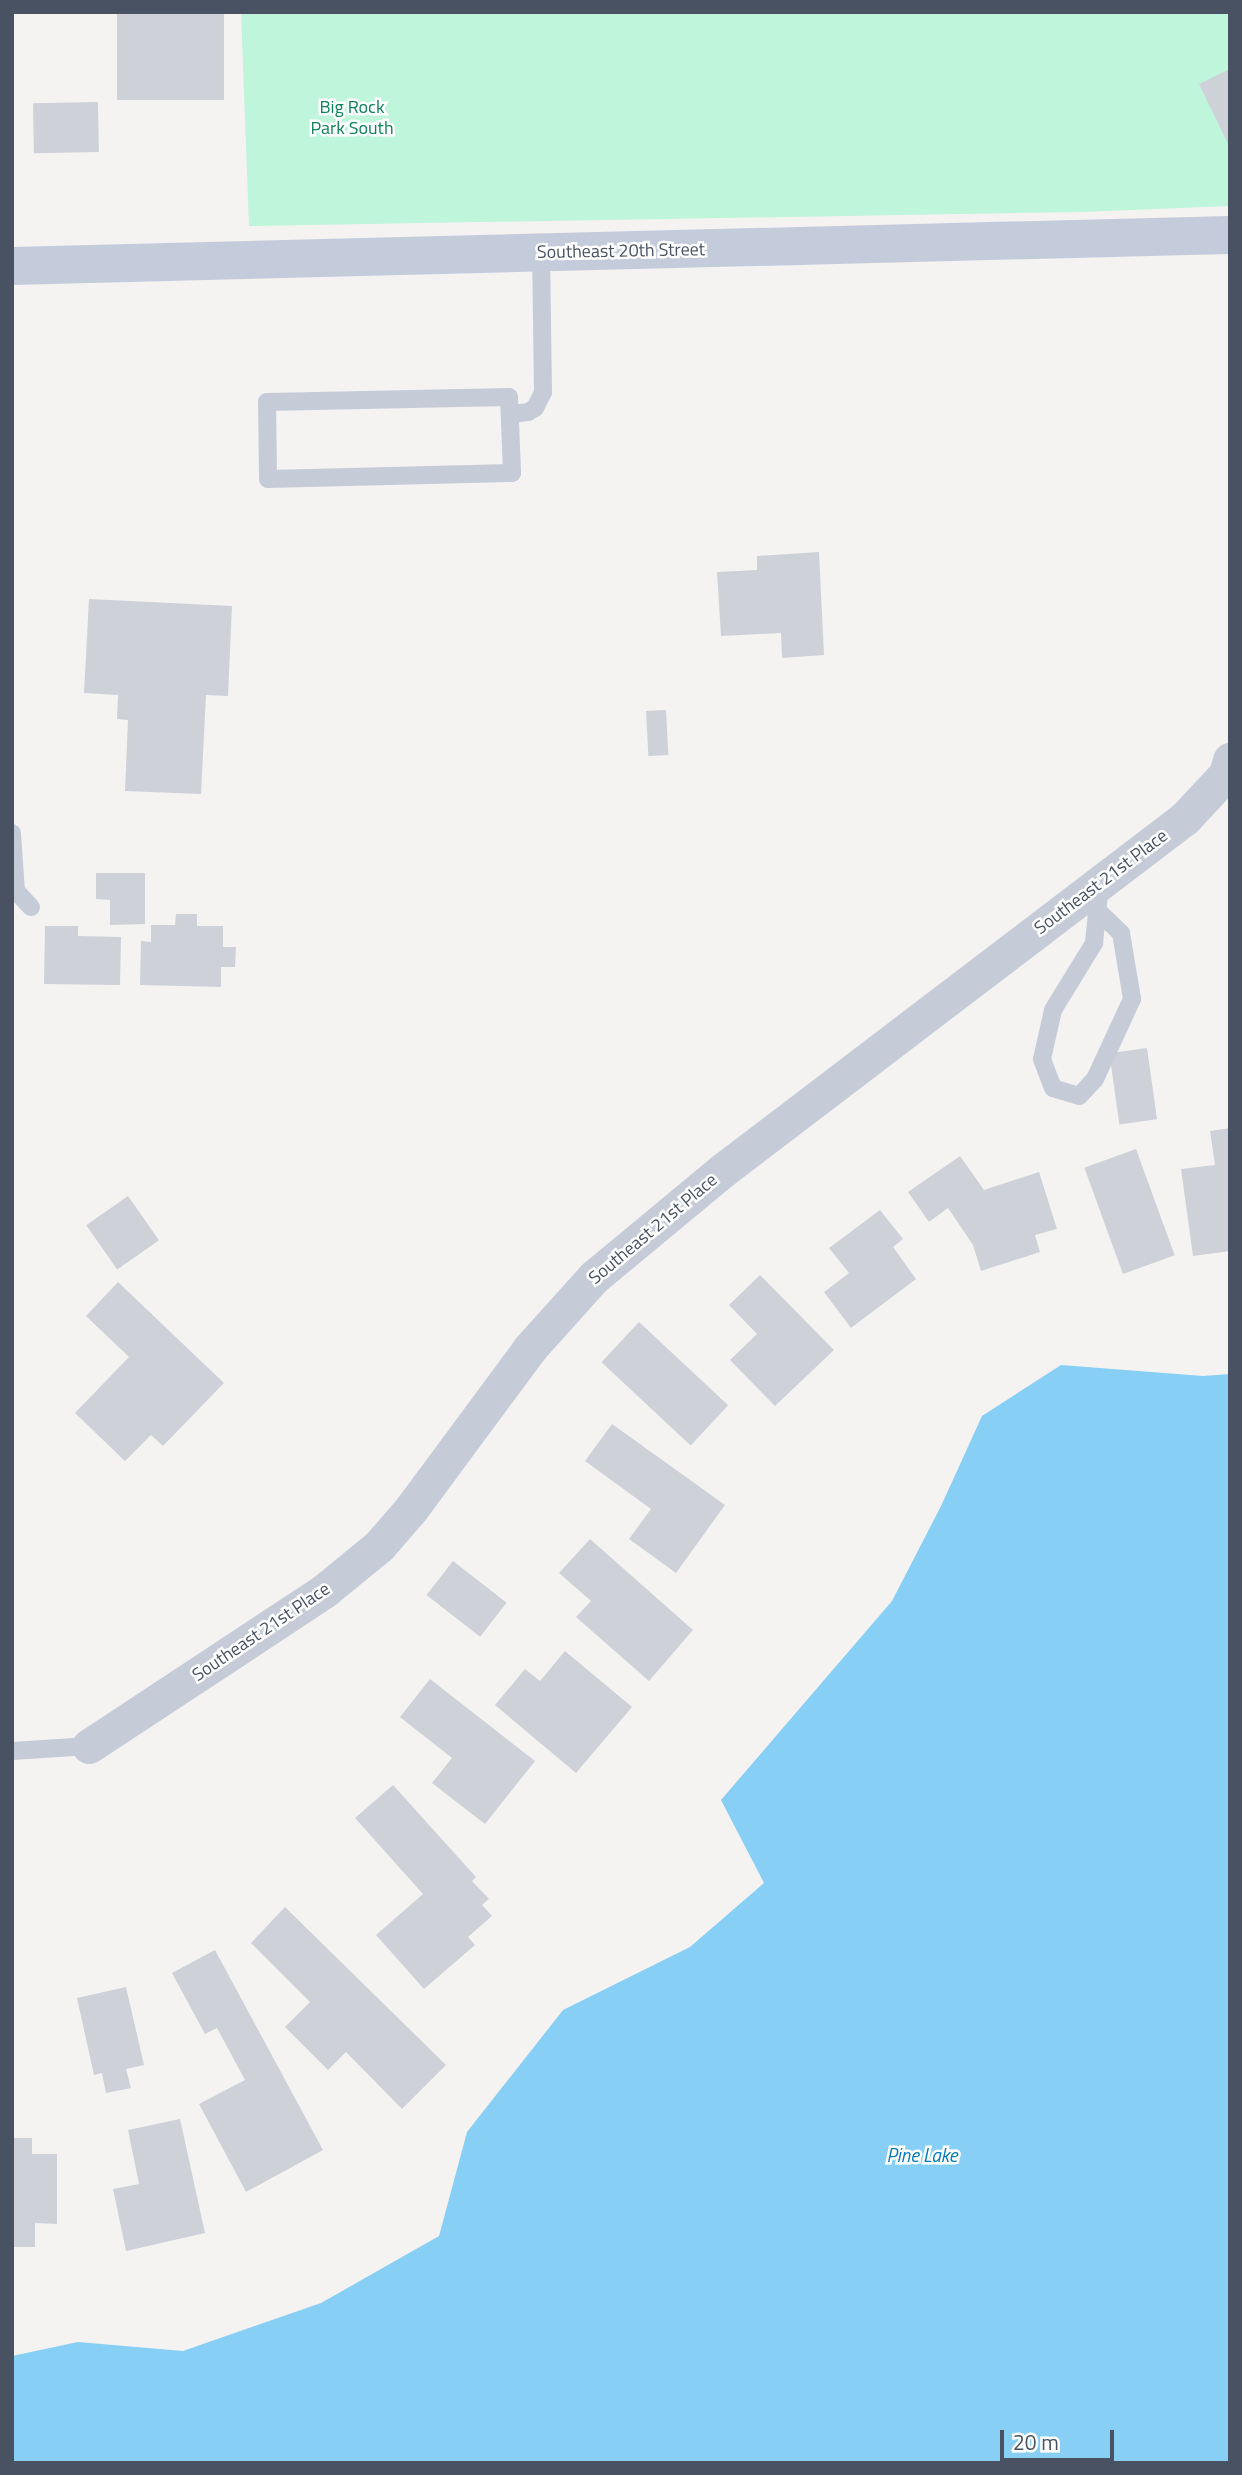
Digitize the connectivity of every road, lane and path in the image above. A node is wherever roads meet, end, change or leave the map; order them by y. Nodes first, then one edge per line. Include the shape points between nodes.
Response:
1 (1230, 235) edge
2 (541, 252) junction
3 (12, 266) edge
4 (510, 414) junction
5 (1228, 767) edge
6 (12, 833) edge
7 (1099, 897) junction
8 (31, 907) dead end
9 (89, 1746) joint
10 (12, 1751) edge

1 - 2 street, Southeast 20th Street
2 - 3 street, Southeast 20th Street
2 - 4 lane via 543,392 536,408
4 - 4 lane via 509,397 267,402 268,478 512,473
5 - 7 street, Southeast 21st Place via 1185,818
6 - 8 lane via 16,891
7 - 7 lane via 1094,943 1053,1010 1042,1059 1053,1088 1079,1096 1095,1079 1132,999 1121,933
7 - 9 street, Southeast 21st Place via 723,1170 594,1277 530,1348 379,1546 324,1591
9 - 10 lane

